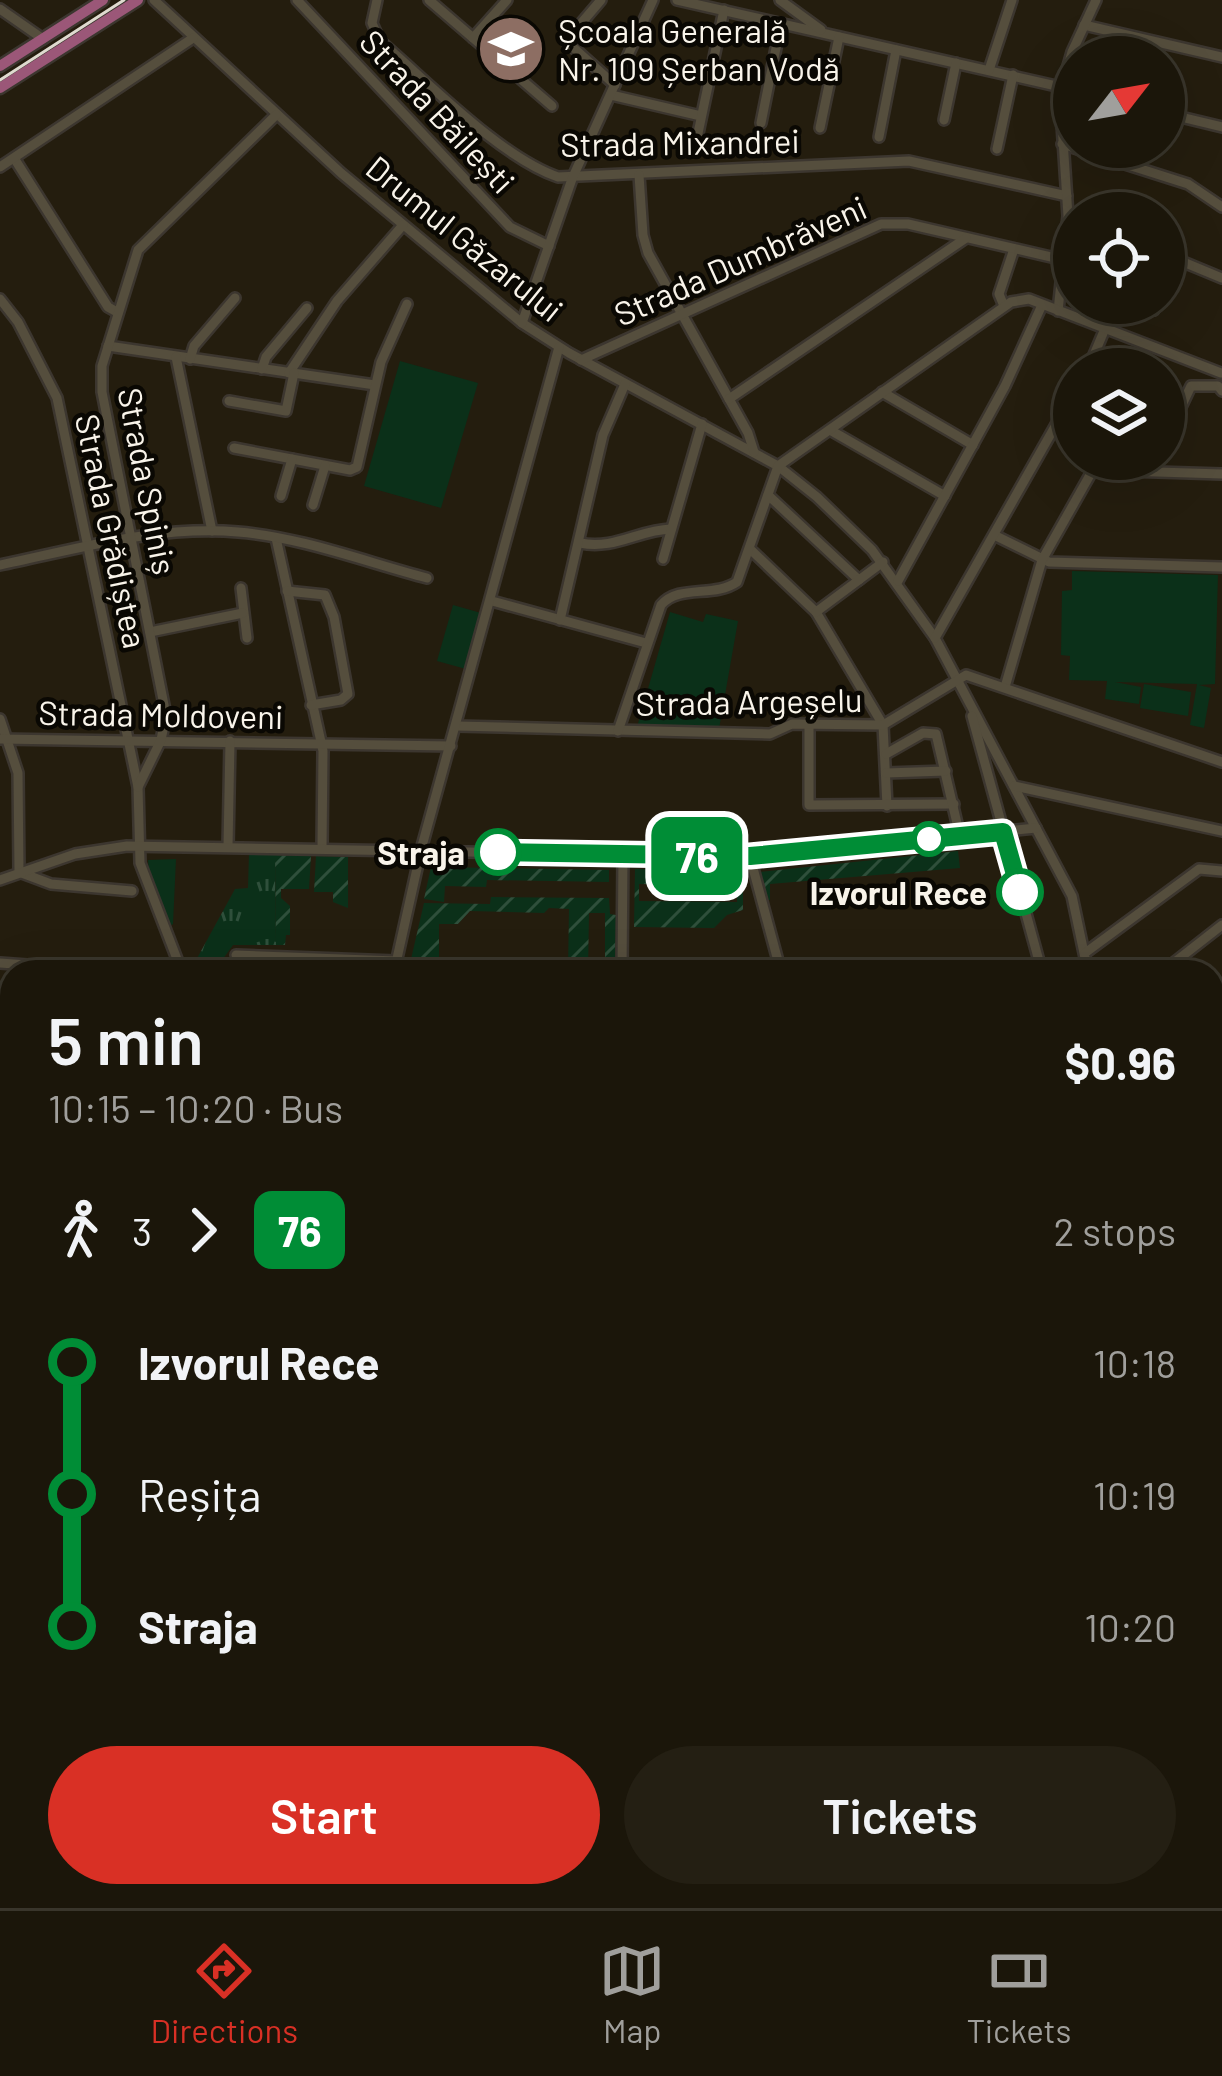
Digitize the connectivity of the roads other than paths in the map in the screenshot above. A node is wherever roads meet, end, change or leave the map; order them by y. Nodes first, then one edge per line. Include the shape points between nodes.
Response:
1 (103, 0) edge
2 (138, 0) edge
3 (154, 0) edge
4 (297, 0) edge
5 (377, 0) edge
6 (429, 0) edge
7 (507, 0) edge
8 (601, 0) edge
9 (653, 0) edge
10 (677, 0) edge
11 (780, 0) edge
12 (1012, 0) edge
13 (1096, 0) edge
14 (0, 8) edge
15 (724, 10) junction
16 (781, 23) junction
17 (1084, 25) junction
18 (825, 33) junction
19 (1080, 36) edge
20 (193, 38) junction
21 (473, 38) junction
22 (838, 38) junction
23 (43, 39) junction
24 (896, 50) junction
25 (1222, 58) edge
26 (956, 63) junction
27 (0, 66) edge
28 (989, 70) junction
29 (1013, 75) junction
30 (1053, 84) edge
31 (0, 88) edge
32 (613, 90) junction
33 (552, 106) dead end
34 (276, 115) junction
35 (701, 116) junction
36 (1185, 118) edge
37 (944, 120) dead end
38 (761, 123) dead end
39 (820, 128) dead end
40 (1222, 128) edge
41 (879, 137) dead end
42 (697, 138) dead end
43 (997, 149) dead end
44 (14, 158) junction
45 (0, 167) edge
46 (1138, 168) edge
47 (639, 175) junction
48 (572, 178) junction
49 (1053, 193) edge
50 (1222, 207) edge
51 (403, 225) junction
52 (966, 238) junction
53 (549, 245) junction
54 (1013, 249) junction
55 (1053, 258) edge
56 (1185, 263) edge
57 (1222, 278) edge
58 (235, 298) dead end
59 (0, 299) edge
60 (407, 304) dead end
61 (1042, 305) junction
62 (1004, 307) junction
63 (307, 308) dead end
64 (1053, 309) edge
65 (117, 312) junction
66 (680, 314) junction
67 (5, 315) edge
68 (522, 323) junction
69 (1088, 324) edge
70 (1104, 331) junction
71 (108, 346) junction
72 (559, 347) junction
73 (1097, 348) edge
74 (176, 357) junction
75 (190, 359) junction
76 (581, 360) junction
77 (262, 368) junction
78 (1221, 372) edge
79 (291, 373) junction
80 (625, 384) junction
81 (375, 385) junction
82 (1220, 388) edge
83 (882, 392) junction
84 (729, 399) junction
85 (1185, 399) edge
86 (229, 401) dead end
87 (702, 424) junction
88 (830, 430) junction
89 (1053, 430) edge
90 (973, 445) junction
91 (234, 448) dead end
92 (754, 452) junction
93 (292, 459) junction
94 (325, 466) junction
95 (778, 466) junction
96 (1185, 471) edge
97 (1222, 474) edge
98 (1087, 480) edge
99 (768, 495) junction
100 (281, 496) dead end
101 (945, 496) junction
102 (314, 505) dead end
103 (671, 529) junction
104 (212, 531) junction
105 (994, 535) junction
106 (131, 538) junction
107 (276, 538) junction
108 (580, 543) junction
109 (87, 547) junction
110 (750, 549) junction
111 (663, 559) dead end
112 (1042, 560) junction
113 (883, 562) junction
114 (0, 565) edge
115 (1222, 567) edge
116 (427, 578) dead end
117 (859, 580) junction
118 (898, 581) junction
119 (241, 588) dead end
120 (287, 591) junction
121 (492, 601) junction
122 (816, 612) junction
123 (242, 613) junction
124 (560, 620) junction
125 (150, 632) junction
126 (247, 638) dead end
127 (935, 638) junction
128 (646, 643) junction
129 (958, 678) junction
130 (1005, 687) junction
131 (968, 699) junction
132 (311, 705) junction
133 (0, 719) edge
134 (809, 725) junction
135 (883, 725) junction
136 (457, 726) junction
137 (618, 731) junction
138 (2, 739) edge
139 (128, 740) junction
140 (161, 740) junction
141 (230, 741) junction
142 (321, 742) junction
143 (451, 746) junction
144 (886, 754) junction
145 (6, 757) edge
146 (1222, 762) edge
147 (946, 771) junction
148 (886, 773) junction
149 (1014, 786) junction
150 (138, 788) junction
151 (954, 805) junction
152 (887, 806) junction
153 (1036, 828) junction
154 (1222, 831) edge
155 (1003, 832) junction
156 (960, 836) junction
157 (139, 845) junction
158 (228, 847) junction
159 (322, 848) junction
160 (421, 850) junction
161 (623, 854) junction
162 (750, 856) junction
163 (1222, 871) edge
164 (19, 872) junction
165 (0, 880) edge
166 (133, 891) dead end
167 (1222, 925) edge
168 (1085, 953) junction
169 (236, 956) dead end
170 (177, 960) edge
171 (300, 960) edge
172 (396, 960) edge
173 (622, 960) edge
174 (778, 960) edge
175 (1039, 960) edge
176 (1086, 960) edge
177 (1177, 960) edge

1 - 23 main road
2 - 31 main road
3 - 20 street, Drumul Găzarului
4 - 53 street, Strada Băilești via 502,220
5 - 48 street, Strada Mixandrei via 372,23 380,41 526,161
6 - 21 street
7 - 21 street
8 - 32 street via 566,41
9 - 32 street
10 - 15 street
11 - 18 street
12 - 28 street
13 - 17 street
14 - 23 street
15 - 16 street
15 - 35 street
16 - 18 street
16 - 38 street
17 - 19 street
17 - 25 street
18 - 22 street
20 - 34 street, Drumul Găzarului
20 - 44 street
21 - 33 street
22 - 24 street
22 - 39 street
23 - 27 main road
24 - 26 street
24 - 41 street
26 - 28 street
26 - 37 street
28 - 29 street
29 - 30 street
29 - 43 street
32 - 35 street
32 - 48 street
34 - 51 street, Drumul Găzarului
34 - 65 street, Strada Spiniș via 138,250
35 - 42 street
36 - 40 street
44 - 45 street
44 - 65 street
46 - 50 street via 1188,184
47 - 48 street, Strada Mixandrei
47 - 49 street, Strada Mixandrei via 909,161
47 - 66 street via 645,245
48 - 53 street
51 - 68 street, Drumul Găzarului
51 - 79 street
52 - 54 street, Strada Dumbrăveni
52 - 66 street, Strada Dumbrăveni via 908,224 875,226
52 - 84 street
53 - 68 street
54 - 55 street, Strada Dumbrăveni
54 - 62 street via 999,294
56 - 57 street
58 - 75 street
59 - 67 street, Strada Grădiștea
60 - 81 street
61 - 62 street via 1019,298
61 - 64 street
61 - 90 street
62 - 83 street
63 - 77 street
65 - 71 street, Strada Spiniș
66 - 76 street, Strada Dumbrăveni
66 - 84 street
67 - 109 street, Strada Grădiștea via 56,392
68 - 72 street, Drumul Găzarului
69 - 70 street
70 - 73 street
70 - 78 street
71 - 74 street
71 - 106 street, Strada Spiniș via 100,382
72 - 76 street, Drumul Găzarului
72 - 121 street
74 - 75 street
74 - 104 street
75 - 77 street
76 - 80 street, Drumul Găzarului
77 - 79 street
78 - 82 street
79 - 81 street
79 - 86 street via 286,411
80 - 87 street, Drumul Găzarului
80 - 108 street via 607,423
81 - 94 street via 357,467
82 - 85 street via 1191,386
83 - 88 street
83 - 90 street
84 - 92 street
87 - 92 street, Drumul Găzarului
87 - 103 street
88 - 95 street
88 - 101 street
89 - 105 street
90 - 101 street
91 - 93 street
92 - 95 street, Drumul Găzarului
93 - 94 street
93 - 100 street
94 - 102 street
95 - 99 street
95 - 113 street, Drumul Găzarului
96 - 97 street
98 - 112 street
99 - 110 street
99 - 117 street
101 - 118 street
103 - 108 street via 605,546
103 - 111 street
104 - 106 street
104 - 107 street
105 - 112 street
105 - 127 street
106 - 109 street
106 - 125 street, Strada Spiniș
107 - 116 street
107 - 120 street, Strada Moldoveni
108 - 124 street
109 - 114 street
109 - 139 street, Strada Grădiștea
110 - 122 street
110 - 128 street via 737,582 661,604
112 - 115 street
112 - 130 street
113 - 117 street
113 - 118 street, Drumul Găzarului
117 - 122 street
118 - 127 street, Drumul Găzarului
119 - 123 street
120 - 132 street, Strada Moldoveni
120 - 132 street, Strada Moldoveni via 325,595 334,616 346,697
121 - 124 street
121 - 136 street
122 - 135 street
123 - 125 street
123 - 126 street
124 - 128 street
125 - 140 street, Strada Spiniș via 166,715
127 - 129 street, Drumul Găzarului
128 - 137 street
129 - 130 street
129 - 131 street, Drumul Găzarului
129 - 135 street, Strada Argeșelu
130 - 146 street
131 - 149 street, Drumul Găzarului
131 - 155 street
132 - 142 street, Strada Moldoveni
133 - 138 street
134 - 135 street, Strada Argeșelu
134 - 137 street, Strada Argeșelu via 770,734
134 - 152 street via 809,805
135 - 144 street
136 - 137 street, Strada Argeșelu
136 - 143 street
138 - 139 street, Strada Moldoveni
138 - 145 street
139 - 140 street, Strada Moldoveni
139 - 150 street, Strada Grădiștea
140 - 141 street, Strada Moldoveni
140 - 150 street, Strada Grădiștea
141 - 142 street, Strada Moldoveni
141 - 158 street
142 - 143 street, Strada Moldoveni
142 - 159 street
143 - 160 street
144 - 147 street via 931,731
144 - 148 street
145 - 164 street via 18,773
147 - 148 street
147 - 151 street
148 - 152 street
149 - 153 street, Drumul Găzarului
149 - 154 street
150 - 157 street, Strada Grădiștea
151 - 152 street
151 - 156 street
153 - 155 street
153 - 168 street, Drumul Găzarului via 1076,904
155 - 156 street
155 - 175 street
156 - 162 street
157 - 158 street
157 - 164 street
157 - 170 street, Strada Grădiștea
158 - 159 street
159 - 160 street
160 - 161 street
160 - 172 street
161 - 162 street
161 - 173 street
162 - 174 street
163 - 168 street via 1196,871
164 - 165 street
164 - 166 street via 65,886
167 - 177 street
168 - 176 street, Drumul Găzarului
169 - 171 street

